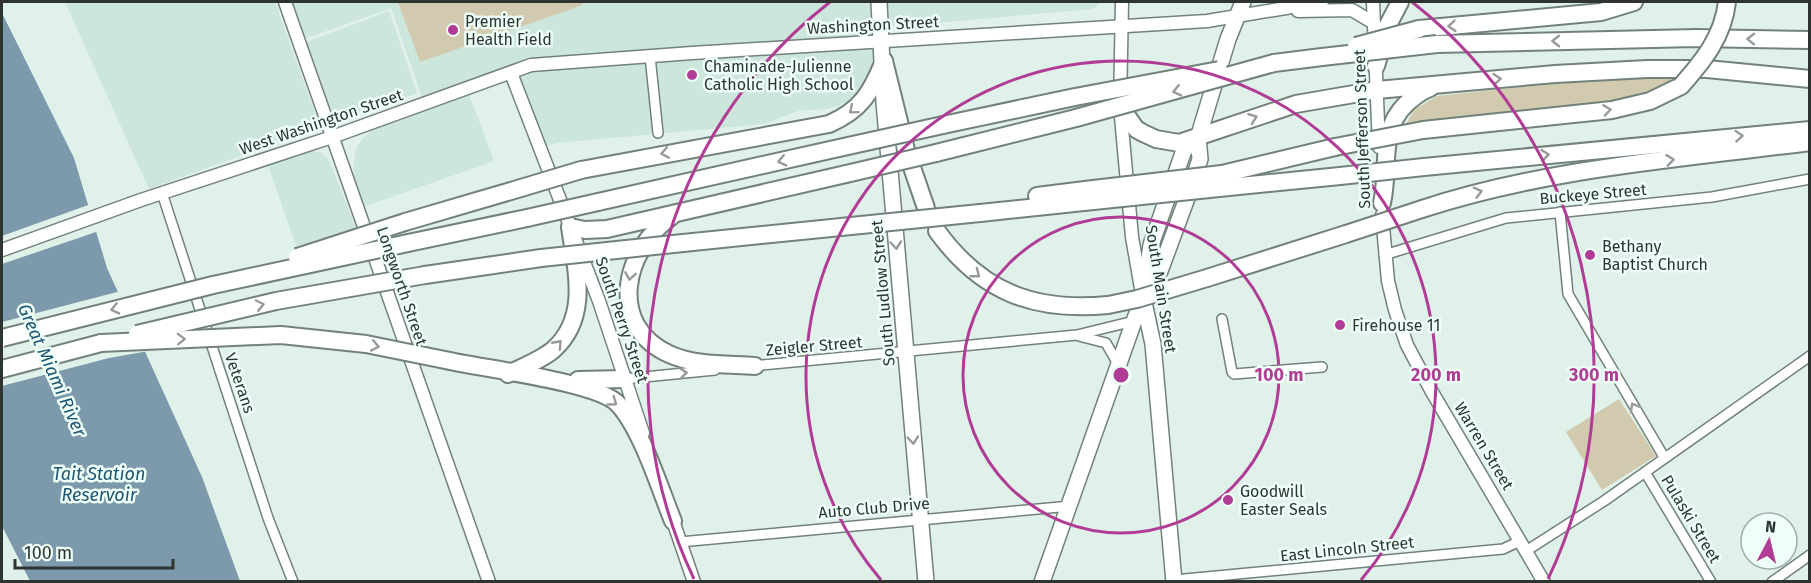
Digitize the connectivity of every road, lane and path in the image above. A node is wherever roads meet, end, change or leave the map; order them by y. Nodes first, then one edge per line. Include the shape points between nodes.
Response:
1 (285, 2) edge
2 (879, 2) edge
3 (1122, 2) edge
4 (1322, 2) edge
5 (1373, 2) edge
6 (1400, 2) edge
7 (1634, 2) edge
8 (1727, 2) edge
9 (1240, 9) edge
10 (1282, 10) junction
11 (1374, 23) junction
12 (1122, 26) junction
13 (1809, 40) edge
14 (882, 41) junction
15 (651, 56) junction
16 (1322, 57) junction
17 (884, 61) junction
18 (1274, 63) junction
19 (1376, 66) junction
20 (511, 73) junction
21 (1809, 79) edge
22 (1439, 85) junction
23 (1377, 90) junction
24 (1120, 106) junction
25 (1809, 130) edge
26 (658, 133) dead end
27 (332, 137) junction
28 (1198, 138) junction
29 (1809, 142) edge
30 (1809, 179) edge
31 (1220, 181) junction
32 (162, 193) junction
33 (1382, 203) junction
34 (926, 208) dead end
35 (1560, 212) junction
36 (676, 214) junction
37 (570, 227) junction
38 (938, 231) dead end
39 (2, 250) edge
40 (1384, 255) junction
41 (213, 285) junction
42 (1143, 298) junction
43 (1222, 319) dead end
44 (1134, 321) junction
45 (1077, 335) junction
46 (2, 338) edge
47 (101, 343) junction
48 (906, 353) junction
49 (1809, 356) edge
50 (755, 366) junction
51 (1119, 366) junction
52 (1322, 367) dead end
53 (2, 369) edge
54 (508, 374) junction
55 (538, 378) junction
56 (624, 380) junction
57 (1664, 457) junction
58 (1645, 472) junction
59 (1071, 506) junction
60 (920, 519) junction
61 (673, 520) junction
62 (681, 542) junction
63 (1523, 546) junction
64 (1055, 552) junction
65 (1809, 555) edge
66 (1174, 581) edge
67 (293, 582) edge
68 (489, 582) edge
69 (694, 582) edge
70 (926, 582) edge
71 (1042, 582) edge
72 (1048, 582) edge
73 (1544, 582) edge
74 (1711, 582) edge
75 (1772, 582) edge

1 - 27 street, Longworth Street
2 - 14 main road, South Ludlow Street
3 - 12 street, South Main Street
4 - 10 street
5 - 11 street, South Jefferson Street
6 - 19 highway via 1388,25
7 -> 16 highway, bridge via 1601,12 1419,29
31 -> 8 highway, bridge via 1335,147 1423,130 1612,110 1650,101 1681,86 1710,52
9 - 10 street, Washington Street
9 - 12 street, Washington Street via 1208,21
9 - 28 main road
10 - 11 street via 1346,9
11 - 19 street, South Jefferson Street
12 - 14 street, Washington Street
12 - 24 street, South Main Street
13 -> 16 highway, bridge via 1696,38 1437,44
14 - 15 street, Washington Street
14 - 17 main road, South Ludlow Street
15 - 20 street, Washington Street via 531,66
15 - 26 street
16 - 18 highway
17 - 34 highway via 906,150
17 -> 41 highway, bridge via 858,108 829,124 581,170
17 -> 48 main road, South Ludlow Street via 884,102
18 -> 36 highway, bridge via 1076,118
18 -> 41 highway, bridge via 1075,96
19 - 23 street, South Jefferson Street
20 - 27 street, West Washington Street
20 - 37 street, South Perry Street
22 -> 21 highway via 1657,69 1707,69
22 - 23 highway
22 - 33 highway via 1413,98 1390,127
28 -> 23 highway via 1296,104
23 - 33 street, South Jefferson Street
24 - 28 highway via 1136,129 1156,139 1179,143
24 - 42 street, South Main Street via 1132,237
31 -> 25 highway, bridge via 1340,176
27 - 32 street, West Washington Street
27 - 68 street, Longworth Street
28 - 42 main road via 1200,159 1190,190 1160,271
38 -> 29 highway, bridge via 965,265 1007,293 1055,305 1108,305 1530,180
30 - 35 street, Buckeye Street via 1712,197
47 -> 31 highway, bridge via 255,306 541,258 984,213 1084,196
32 - 39 street, West Washington Street
32 - 67 street, Veterans via 268,518
33 - 40 street, South Jefferson Street
35 - 40 street, Buckeye Street via 1485,222
57 -> 35 street, Pulaski Street via 1568,294
36 - 37 highway via 600,230
36 -> 50 highway via 650,235 632,264 628,295 635,322 651,343 670,355
54 -> 37 highway via 552,351 576,315 579,291
37 - 56 street, South Perry Street
40 - 63 street, Warren Street via 1395,310 1412,356
41 -> 46 highway, bridge
42 - 44 main road
42 - 66 main road, South Main Street via 1153,344
43 - 52 street via 1234,374
44 - 45 street, Zeigler Street
44 - 51 main road
45 - 48 street, Zeigler Street
45 - 51 street, Zeigler Street via 1106,343
47 - 53 highway
47 -> 54 highway, bridge via 281,335 366,344
48 - 50 street, Zeigler Street
48 -> 60 main road, South Ludlow Street
49 - 57 street, East Lincoln Street
56 -> 50 street, Zeigler Street
51 - 59 main road
54 - 55 highway
55 - 56 highway
55 -> 61 highway via 587,388 617,402 634,428
56 - 61 street, South Perry Street
57 - 58 street, East Lincoln Street
58 - 63 street, East Lincoln Street
58 - 74 street, Pulaski Street
59 - 60 street, Auto Club Drive
59 - 64 main road
60 - 62 street, Auto Club Drive
60 - 70 main road, South Ludlow Street
61 - 62 street, South Perry Street
62 - 69 street, South Perry Street
63 - 66 street, East Lincoln Street
63 - 73 street, Warren Street
64 - 71 main road
64 - 72 main road
65 - 75 street

